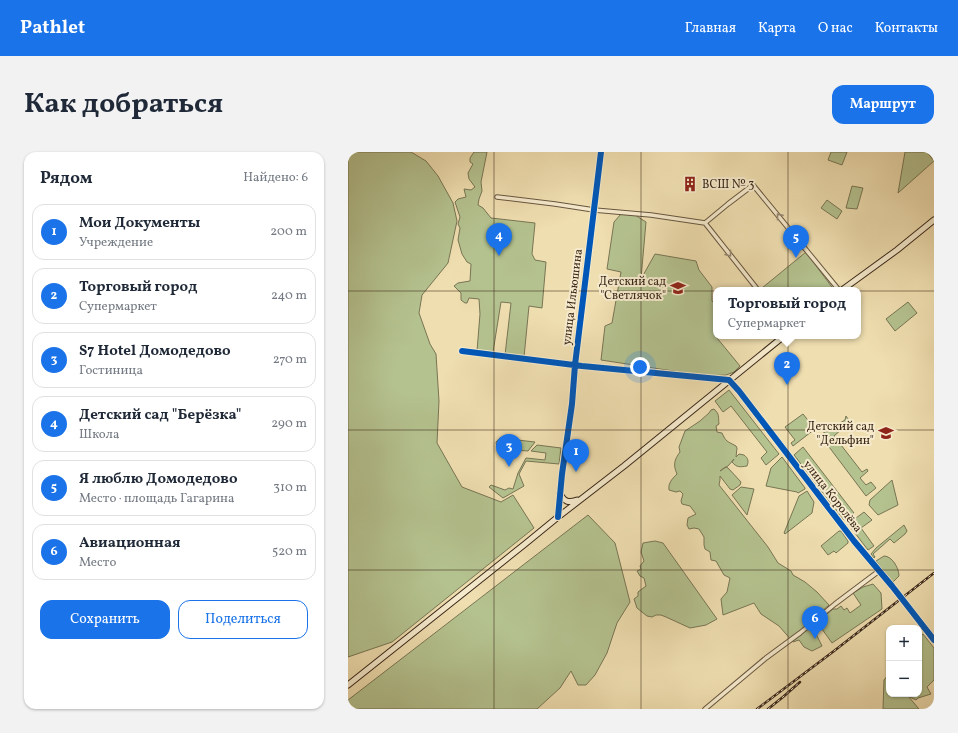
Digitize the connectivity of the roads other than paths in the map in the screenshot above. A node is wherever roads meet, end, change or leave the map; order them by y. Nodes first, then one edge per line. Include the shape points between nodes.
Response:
1 (601, 152) edge
2 (497, 197) dead end
3 (594, 210) junction
4 (934, 220) edge
5 (705, 223) junction
6 (756, 287) edge
7 (837, 287) edge
8 (846, 287) edge
9 (780, 339) edge
10 (462, 351) dead end
11 (575, 365) junction
12 (729, 380) junction
13 (560, 494) junction
14 (581, 498) junction
15 (558, 517) junction
16 (879, 571) junction
17 (934, 640) edge
18 (348, 685) edge
19 (706, 709) edge

1 - 3 street, улица Ильюшина
2 - 3 street
3 - 5 street
3 - 11 street, улица Ильюшина
4 - 8 main road
5 -> 6 street
7 -> 5 street via 753,185
9 - 12 main road
10 - 11 street
11 - 12 street
11 - 13 street, улица Ильюшина
12 - 14 main road
12 - 16 street, улица Королёва
13 - 14 main road via 563,500 569,502
13 - 15 street, улица Ильюшина
14 - 15 main road
15 - 18 main road
16 - 17 street, улица Королёва
16 - 19 street via 766,658

